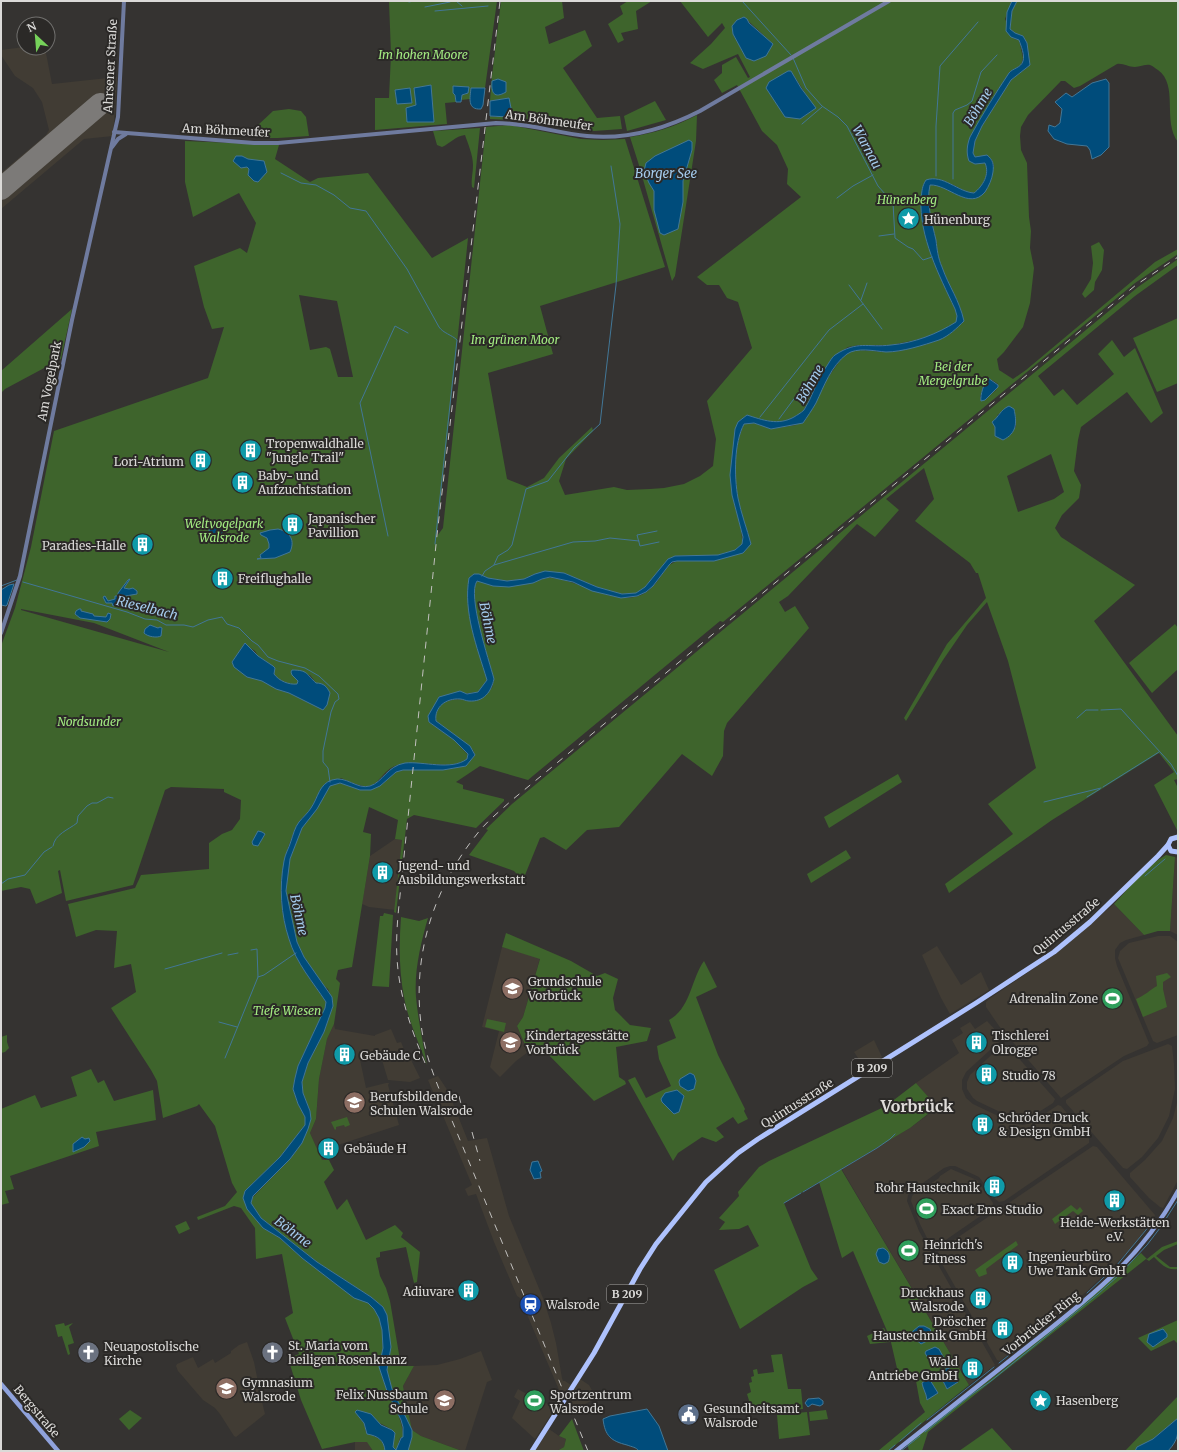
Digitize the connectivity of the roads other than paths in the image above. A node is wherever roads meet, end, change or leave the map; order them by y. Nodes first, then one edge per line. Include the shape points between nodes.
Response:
1 (124, 1) edge
2 (889, 1) edge
3 (114, 132) junction
4 (126, 134) junction
5 (111, 147) junction
6 (1, 633) edge
7 (1177, 836) edge
8 (1168, 845) junction
9 (1171, 851) junction
10 (1178, 853) edge
11 (1158, 856) junction
12 (1178, 1191) edge
13 (1, 1384) edge
14 (58, 1451) edge
15 (532, 1451) edge
16 (896, 1451) edge

1 - 3 street, Ahrsener Straße via 119,107
2 - 4 street, Am Böhmeufer via 683,120 628,135 587,136 496,123 254,143
3 - 4 street, Am Böhmeufer
3 - 5 street, Am Vogelpark
4 - 5 street
5 - 6 street, Am Vogelpark via 72,320 20,576
7 - 8 main road, B 209 via 1170,839
8 - 9 main road
8 - 11 main road, Quintusstraße / B 209
9 - 10 main road, B 209
9 - 11 main road, Quintusstraße / B 209
11 - 15 main road, Quintusstraße / B 209 via 1090,922 1054,952 758,1139 710,1178 656,1244 594,1353
12 - 16 main road, Vorbrücker Ring via 1149,1236 1111,1278
13 - 14 main road, Bergstraße

